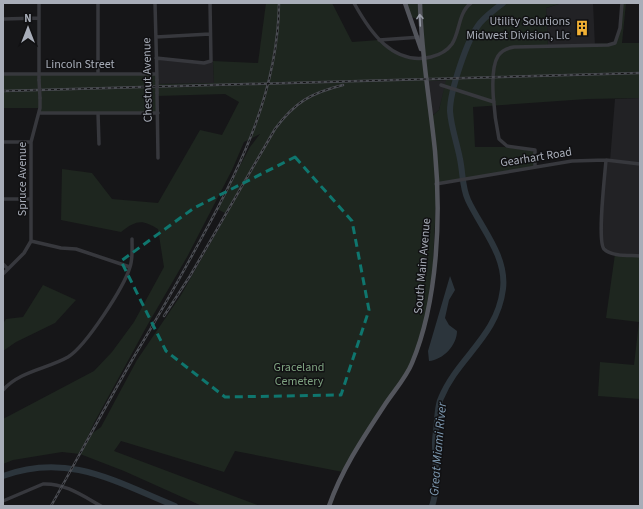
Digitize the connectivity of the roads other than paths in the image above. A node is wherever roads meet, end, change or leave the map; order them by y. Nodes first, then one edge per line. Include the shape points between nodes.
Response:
1 (39, 3) edge
2 (98, 3) edge
3 (155, 3) edge
4 (210, 3) edge
5 (354, 3) edge
6 (405, 3) edge
7 (420, 3) edge
8 (471, 3) edge
9 (622, 3) edge
10 (39, 18) junction
11 (3, 19) edge
12 (210, 34) junction
13 (156, 37) junction
14 (419, 37) junction
15 (379, 40) junction
16 (423, 56) junction
17 (156, 58) junction
18 (3, 74) edge
19 (39, 74) junction
20 (98, 74) junction
21 (156, 74) junction
22 (441, 85) dead end
23 (494, 102) junction
24 (39, 113) junction
25 (98, 113) junction
26 (158, 113) junction
27 (3, 142) edge
28 (30, 142) junction
29 (99, 144) dead end
30 (158, 158) dead end
31 (606, 160) junction
32 (640, 164) edge
33 (535, 166) junction
34 (436, 184) junction
35 (3, 199) edge
36 (31, 199) junction
37 (132, 239) dead end
38 (31, 241) junction
39 (640, 256) edge
40 (3, 264) edge
41 (130, 266) junction
42 (8, 269) junction
43 (3, 274) edge
44 (3, 390) edge
45 (3, 501) edge
46 (101, 506) edge
47 (329, 506) edge

1 - 10 street, Spruce Avenue
2 - 20 street
3 - 13 street, Chestnut Avenue
4 - 12 street
5 - 15 street via 364,22
6 - 14 main road
14 -> 7 main road, South Main Avenue
8 - 16 street via 464,12 451,45 438,55
9 - 23 street via 620,28 615,43 514,46 502,51 494,68
10 - 11 street
10 - 19 street, Spruce Avenue
12 - 13 street
12 - 17 street via 210,61 204,63
13 - 17 street, Chestnut Avenue
14 - 15 street
14 - 16 main road, South Main Avenue
15 - 16 street via 387,48 407,58
16 - 34 main road, South Main Avenue
17 - 21 street, Chestnut Avenue
18 - 19 street, Lincoln Street
19 - 20 street, Lincoln Street
19 - 24 street, Spruce Avenue, bridge
20 - 21 street, Lincoln Street
21 - 26 street, Chestnut Avenue, bridge
22 - 23 street
23 - 33 street via 499,139 507,146 535,150
24 - 25 street
24 - 28 street, Spruce Avenue
25 - 26 street
25 - 29 street
26 - 30 street, Chestnut Avenue
27 - 28 street
28 - 36 street, Spruce Avenue
31 - 32 street, Gearhart Road
31 - 33 street, Gearhart Road
31 - 39 street via 602,246 615,254
33 - 34 street, Gearhart Road
34 - 47 main road, South Main Avenue via 431,302 426,323 412,364 345,467
35 - 36 street
36 - 38 street, Spruce Avenue
37 - 41 street
38 - 41 street via 76,249
38 - 42 street via 24,253
40 - 42 street
41 - 44 street via 127,277 86,341 69,356 28,372
42 - 43 street
45 - 46 street via 33,488 50,484 64,486

